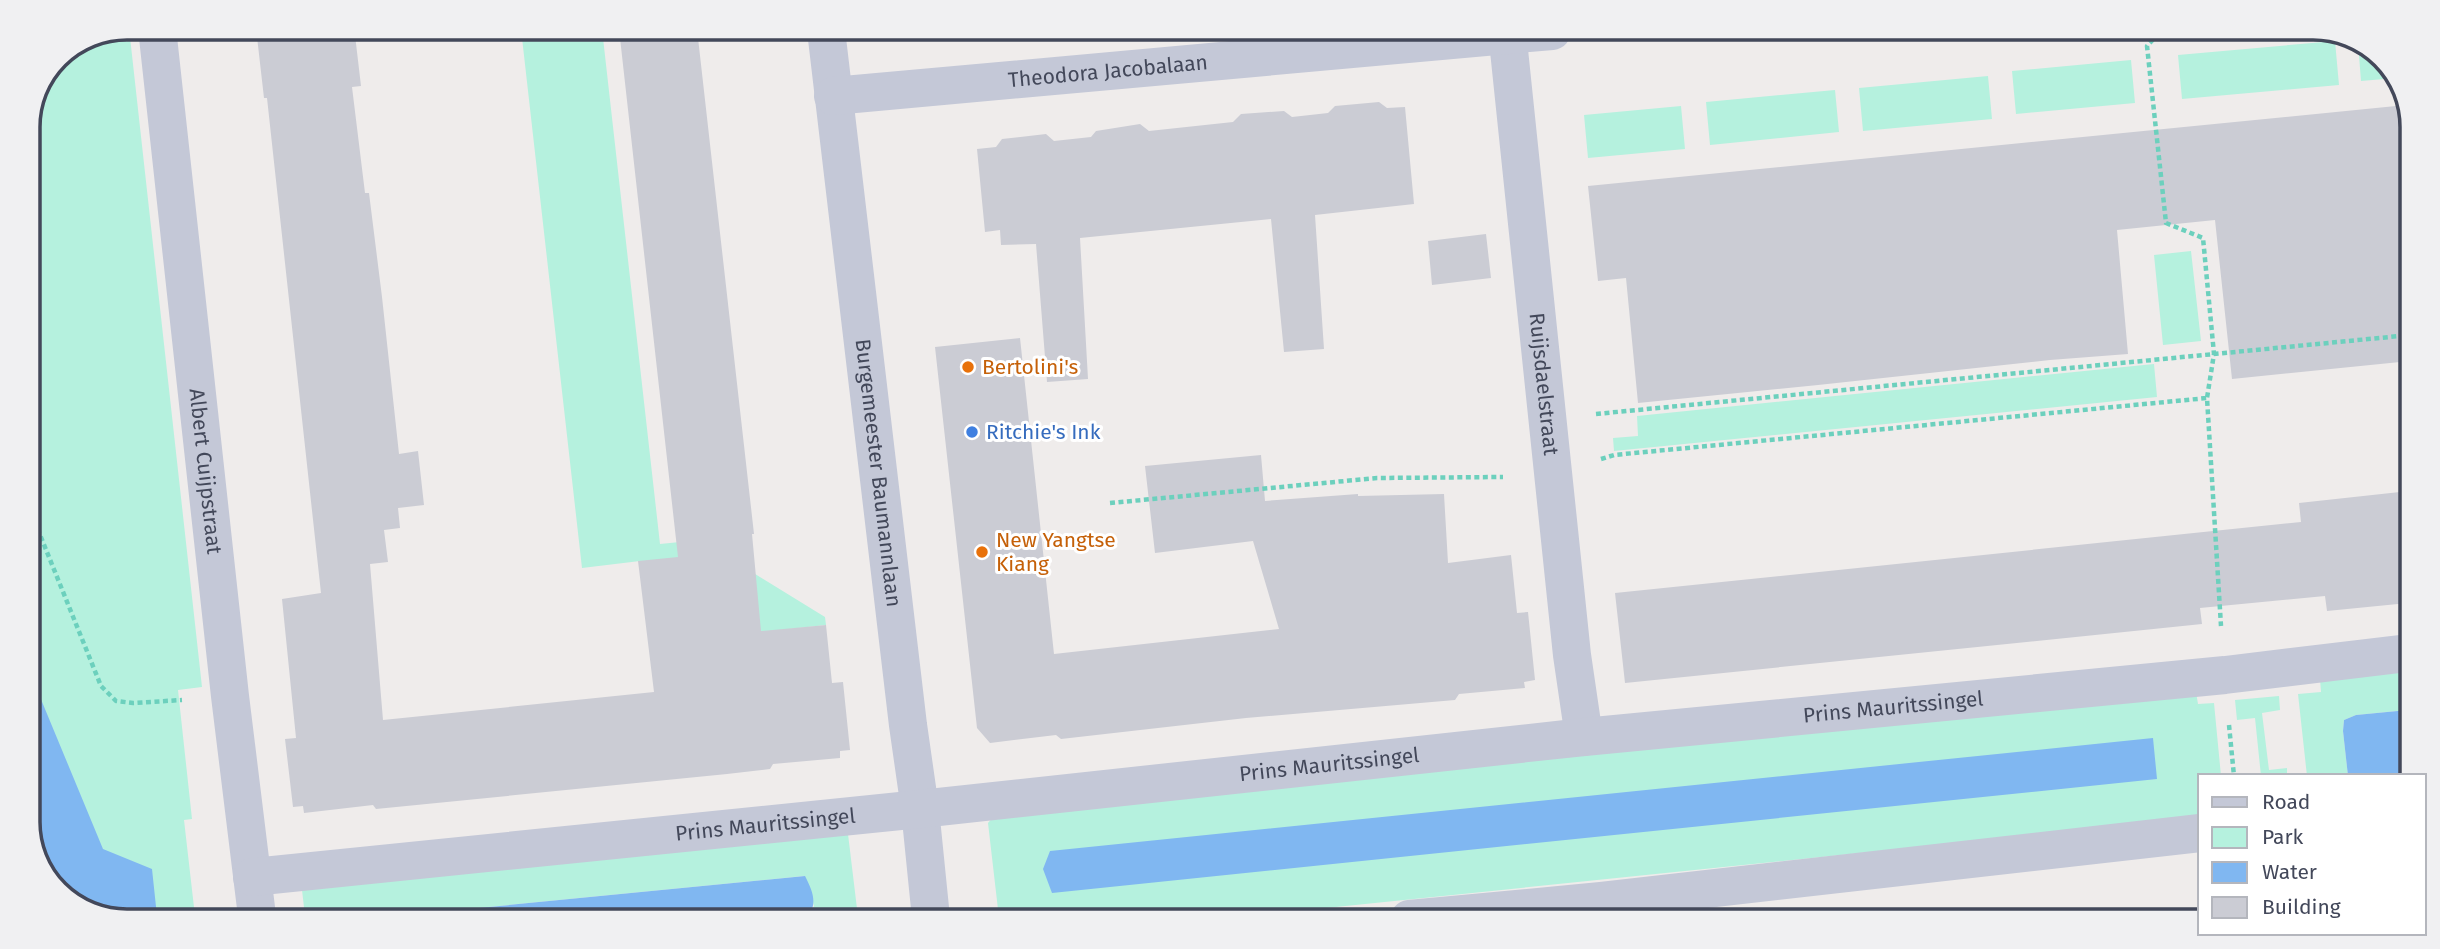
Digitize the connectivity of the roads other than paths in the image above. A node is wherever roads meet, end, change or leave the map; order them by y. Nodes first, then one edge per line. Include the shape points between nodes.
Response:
1 (158, 40) edge
2 (827, 40) edge
3 (1432, 40) edge
4 (1508, 40) edge
5 (833, 96) junction
6 (2400, 654) edge
7 (1584, 737) junction
8 (920, 809) junction
9 (2198, 833) edge
10 (252, 877) junction
11 (256, 909) edge
12 (930, 909) edge
13 (1611, 909) edge

1 - 10 street, Albert Cuijpstraat
2 - 5 street, Burgemeester Baumannlaan
3 - 5 street, Theodora Jacobalaan
4 - 7 street, Ruijsdaelstraat
5 - 8 street, Burgemeester Baumannlaan
6 - 7 street, Prins Mauritssingel
7 - 8 street, Prins Mauritssingel
8 - 10 street, Prins Mauritssingel
8 - 12 street, Burgemeester Baumannlaan
9 - 13 street
10 - 11 street, Albert Cuijpstraat

